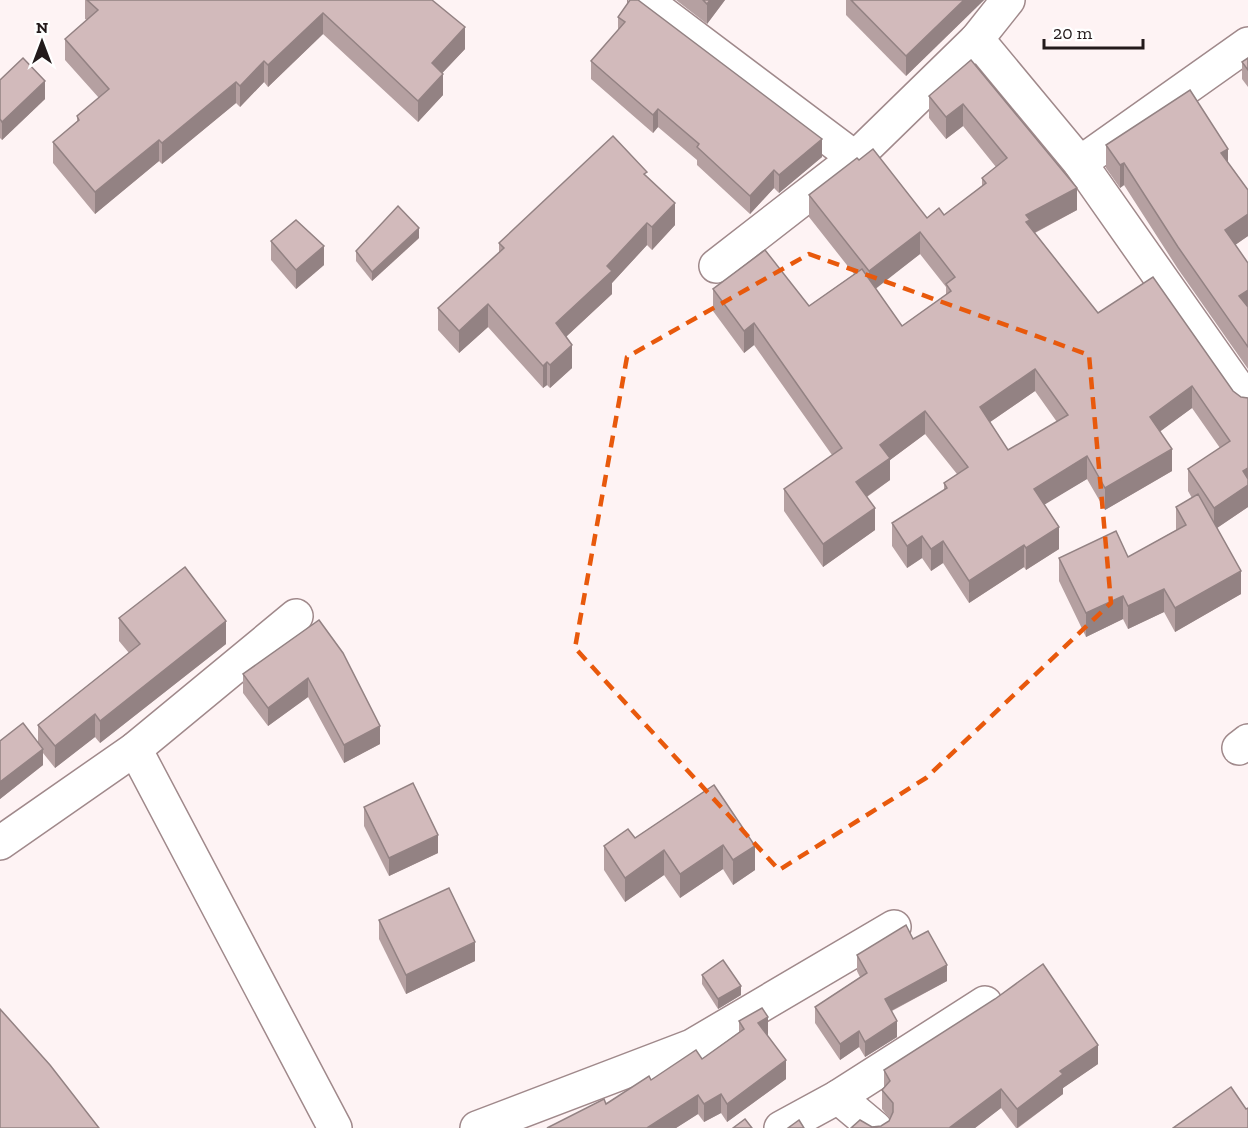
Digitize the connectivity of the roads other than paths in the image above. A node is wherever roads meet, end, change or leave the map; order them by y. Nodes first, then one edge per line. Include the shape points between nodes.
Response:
1 (645, 0) edge
2 (1008, 0) edge
3 (977, 39) junction
4 (1248, 44) edge
5 (855, 158) junction
6 (1080, 163) junction
7 (716, 266) dead end
8 (1248, 402) edge
9 (297, 616) dead end
10 (135, 749) junction
11 (0, 843) edge
12 (894, 927) dead end
13 (985, 1003) edge
14 (838, 1097) junction
15 (334, 1128) edge
16 (477, 1128) edge
17 (782, 1128) edge
18 (875, 1128) edge

1 - 5 street
2 - 3 street
3 - 5 street
3 - 6 street
4 - 6 street
5 - 7 street
6 - 8 street
9 - 10 street
10 - 11 street
10 - 15 street
12 - 16 street via 692,1046
13 - 14 street
14 - 17 street
14 - 18 street

